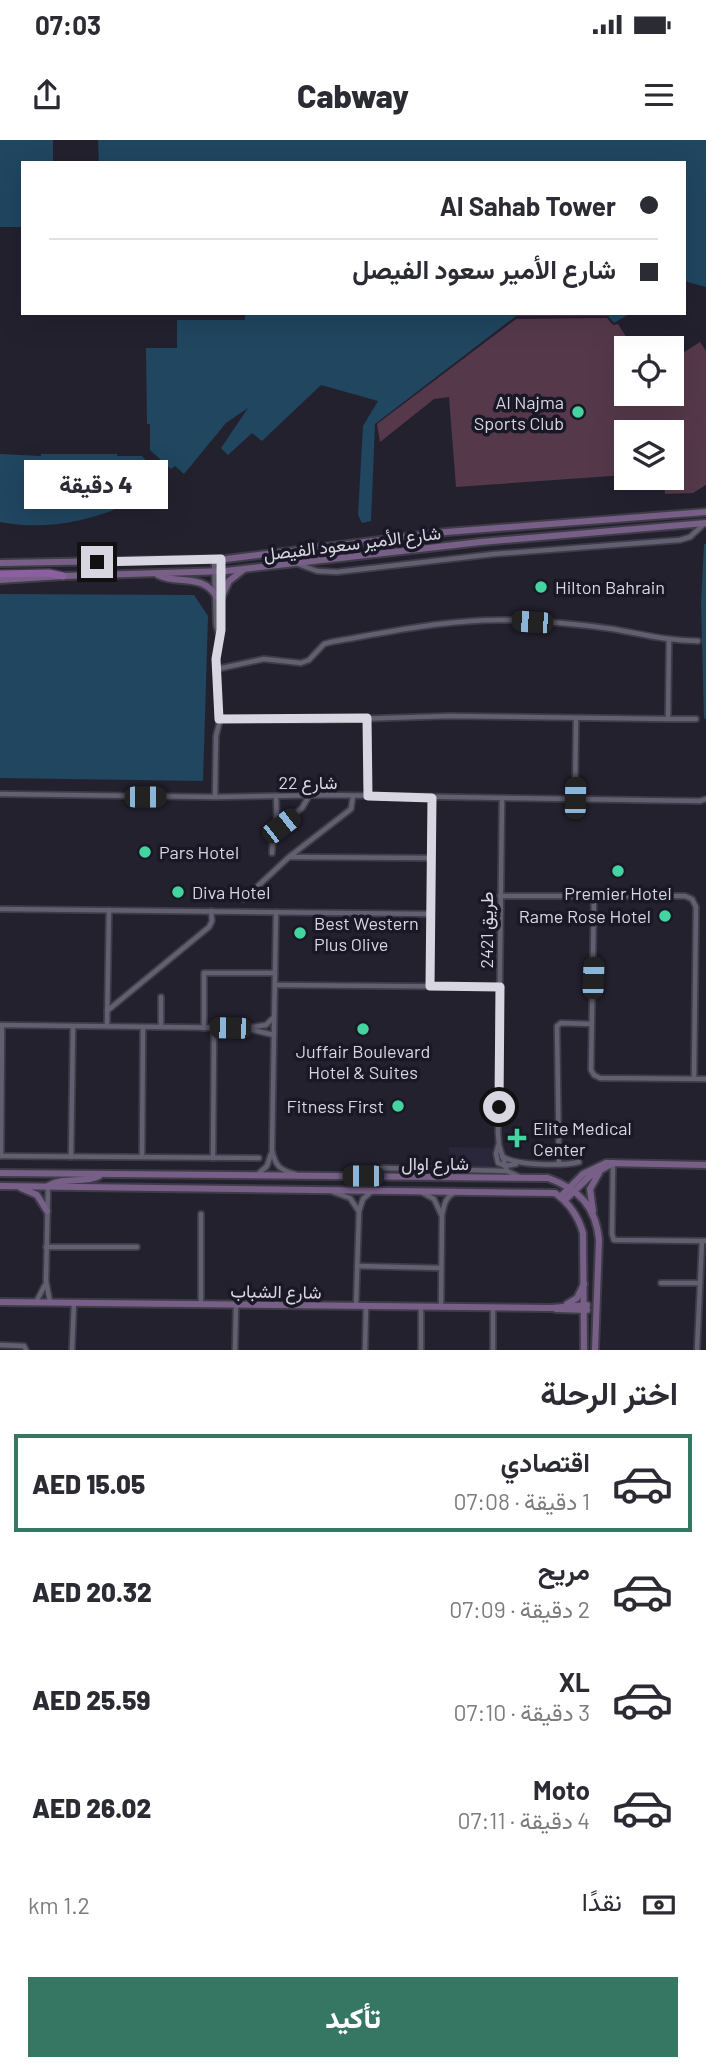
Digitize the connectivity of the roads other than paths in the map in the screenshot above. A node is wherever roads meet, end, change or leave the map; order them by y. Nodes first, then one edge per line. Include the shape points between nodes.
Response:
1 (706, 512) edge
2 (705, 523) edge
3 (217, 559) junction
4 (0, 563) edge
5 (298, 564) junction
6 (245, 570) junction
7 (218, 572) junction
8 (156, 573) junction
9 (0, 574) edge
10 (63, 576) junction
11 (0, 580) edge
12 (218, 597) junction
13 (669, 641) junction
14 (698, 641) dead end
15 (217, 669) junction
16 (367, 718) junction
17 (219, 719) junction
18 (576, 719) junction
19 (668, 719) junction
20 (696, 719) dead end
21 (0, 794) edge
22 (276, 796) junction
23 (309, 796) junction
24 (353, 796) junction
25 (368, 796) junction
26 (215, 797) junction
27 (432, 798) junction
28 (502, 798) junction
29 (575, 798) junction
30 (706, 801) edge
31 (278, 826) junction
32 (272, 853) dead end
33 (289, 857) junction
34 (431, 858) junction
35 (594, 896) junction
36 (500, 897) junction
37 (243, 899) dead end
38 (0, 909) edge
39 (109, 910) junction
40 (211, 911) junction
41 (276, 912) junction
42 (431, 914) junction
43 (275, 973) junction
44 (275, 985) junction
45 (430, 986) junction
46 (500, 987) junction
47 (161, 997) dead end
48 (107, 1012) junction
49 (274, 1017) junction
50 (591, 1024) junction
51 (1, 1025) edge
52 (107, 1026) junction
53 (73, 1027) junction
54 (143, 1027) junction
55 (161, 1027) junction
56 (204, 1028) junction
57 (215, 1028) junction
58 (245, 1028) junction
59 (274, 1035) junction
60 (1, 1074) edge
61 (694, 1079) junction
62 (706, 1079) edge
63 (1, 1100) edge
64 (499, 1145) junction
65 (272, 1150) junction
66 (1, 1156) edge
67 (502, 1156) junction
68 (71, 1157) junction
69 (142, 1157) junction
70 (213, 1158) junction
71 (259, 1158) dead end
72 (579, 1162) dead end
73 (523, 1163) junction
74 (613, 1163) junction
75 (558, 1164) junction
76 (706, 1165) edge
77 (506, 1168) junction
78 (603, 1169) junction
79 (0, 1173) edge
80 (583, 1174) junction
81 (100, 1175) junction
82 (257, 1175) junction
83 (303, 1176) junction
84 (363, 1176) junction
85 (520, 1177) junction
86 (556, 1181) junction
87 (0, 1186) edge
88 (12, 1186) junction
89 (48, 1186) junction
90 (572, 1189) junction
91 (325, 1190) junction
92 (373, 1191) junction
93 (420, 1191) junction
94 (456, 1192) junction
95 (562, 1198) junction
96 (47, 1211) junction
97 (359, 1211) junction
98 (594, 1213) junction
99 (201, 1214) dead end
100 (442, 1215) junction
101 (704, 1241) edge
102 (46, 1247) junction
103 (137, 1247) dead end
104 (357, 1266) junction
105 (441, 1268) junction
106 (46, 1281) junction
107 (585, 1282) junction
108 (661, 1283) dead end
109 (700, 1283) junction
110 (0, 1302) edge
111 (36, 1302) junction
112 (50, 1302) junction
113 (74, 1303) junction
114 (201, 1304) junction
115 (236, 1304) junction
116 (356, 1306) junction
117 (366, 1306) junction
118 (421, 1306) junction
119 (441, 1306) junction
120 (493, 1307) junction
121 (566, 1308) junction
122 (585, 1308) junction
123 (596, 1308) junction
124 (585, 1328) junction
125 (0, 1345) edge
126 (26, 1350) edge
127 (72, 1350) edge
128 (235, 1350) edge
129 (365, 1350) edge
130 (421, 1350) edge
131 (493, 1350) edge
132 (584, 1350) edge
133 (595, 1350) edge
134 (697, 1350) edge

1 - 3 street, شارع الأمير سعود الفيصل via 458,531
2 - 5 street, شارع الأمير سعود الفيصل via 481,542
2 - 5 street via 680,540 337,572
3 - 4 street, شارع الأمير سعود الفيصل
3 - 7 street
5 - 6 street, شارع الأمير سعود الفيصل
6 - 7 street, شارع الأمير سعود الفيصل
6 - 12 street via 229,581
7 - 8 street, شارع الأمير سعود الفيصل
7 - 12 street
8 - 10 street, شارع الأمير سعود الفيصل
8 - 12 street via 202,582
9 - 10 main road
10 - 11 street, شارع الأمير سعود الفيصل
12 - 15 street
13 - 14 street
13 - 15 street via 593,627 509,620 457,622 331,642 301,663 264,659
13 - 19 street
15 - 17 street
16 - 17 street
16 - 18 street
16 - 25 street
17 - 26 street
18 - 19 street
18 - 29 street
19 - 20 street
21 - 26 street, شارع 22
22 - 23 street, شارع 22
22 - 26 street, شارع 22
22 - 31 street
23 - 24 street, شارع 22
23 - 31 street via 300,811
24 - 25 street, شارع 22
24 - 33 street via 351,809
25 - 27 street, شارع 22
27 - 28 street, شارع 22
27 - 34 street
28 - 29 street, شارع 22
28 - 36 street, طريق 2421
29 - 30 street, شارع 22
31 - 32 street
33 - 34 street
33 - 37 street
34 - 42 street
35 - 36 street
35 - 50 street
35 - 61 street via 692,899 696,907
36 - 46 street, طريق 2421
38 - 39 street
39 - 40 street
39 - 48 street
40 - 41 street
40 - 48 street via 209,928
41 - 42 street
41 - 43 street
42 - 45 street
43 - 44 street
43 - 56 street via 204,973
44 - 45 street
44 - 49 street
45 - 46 street
46 - 64 street, طريق 2421
47 - 55 street
48 - 52 street
49 - 58 street via 266,1025
49 - 59 street
50 - 61 street via 594,1075
50 - 75 street via 557,1026
51 - 53 street
51 - 60 street
52 - 53 street
52 - 54 street
53 - 68 street
54 - 55 street
54 - 69 street
55 - 56 street
56 - 57 street
57 - 58 street
57 - 70 street
58 - 59 street
59 - 65 street
60 - 63 street
61 - 62 street
63 - 66 street
64 - 67 street, طريق 2421
64 - 77 street, طريق 2421 via 496,1157
65 - 82 street via 267,1166
65 - 83 street via 279,1169
66 - 68 street
67 - 73 street
67 - 77 street, طريق 2421
68 - 69 street
69 - 70 street
70 - 71 street
72 - 75 street
73 - 75 street
73 - 77 street
74 - 76 street
74 - 78 street
74 - 80 street via 600,1164
74 - 101 street via 614,1240
77 - 84 street via 383,1168
77 - 85 street
78 - 90 street
78 - 98 street via 590,1189
79 - 81 street, شارع اوال
80 - 86 street
80 - 90 street
81 - 82 street, شارع اوال
81 - 89 street
82 - 83 street, شارع اوال
83 - 84 street, شارع اوال
84 - 85 street, شارع اوال
85 - 86 street, شارع اوال
86 - 90 street, شارع اوال
87 - 88 street, شارع اوال
88 - 89 street, شارع اوال
88 - 96 street via 37,1195
89 - 91 street, شارع اوال
89 - 96 street
90 - 95 street
90 - 98 street, شارع اوال
91 - 92 street, شارع اوال
91 - 97 street via 349,1198
92 - 93 street, شارع اوال
92 - 97 street via 366,1194
93 - 94 street, شارع اوال
93 - 100 street via 434,1199
94 - 95 street, شارع اوال via 542,1192
94 - 100 street via 449,1195
95 - 107 street via 577,1216 583,1233
96 - 102 street
97 - 104 street
98 - 123 street via 599,1240
99 - 114 street
100 - 105 street
101 - 109 street
102 - 103 street
102 - 106 street
104 - 105 street
104 - 116 street
105 - 119 street
106 - 111 street
106 - 112 street
107 - 121 street
107 - 122 street
108 - 109 street
109 - 134 street
110 - 111 street, شارع الشباب
111 - 112 street, شارع الشباب
112 - 113 street, شارع الشباب
113 - 114 street, شارع الشباب
113 - 127 street
114 - 115 street, شارع الشباب
115 - 116 street, شارع الشباب
115 - 128 street
116 - 117 street, شارع الشباب
117 - 118 street, شارع الشباب
117 - 129 street
118 - 119 street, شارع الشباب
118 - 130 street
119 - 120 street, شارع الشباب
120 - 121 street, شارع الشباب
120 - 131 street
121 - 122 street, شارع الشباب
121 - 124 street
122 - 123 street, شارع الشباب
122 - 124 street
123 - 133 street
124 - 132 street
125 - 126 street via 24,1346

